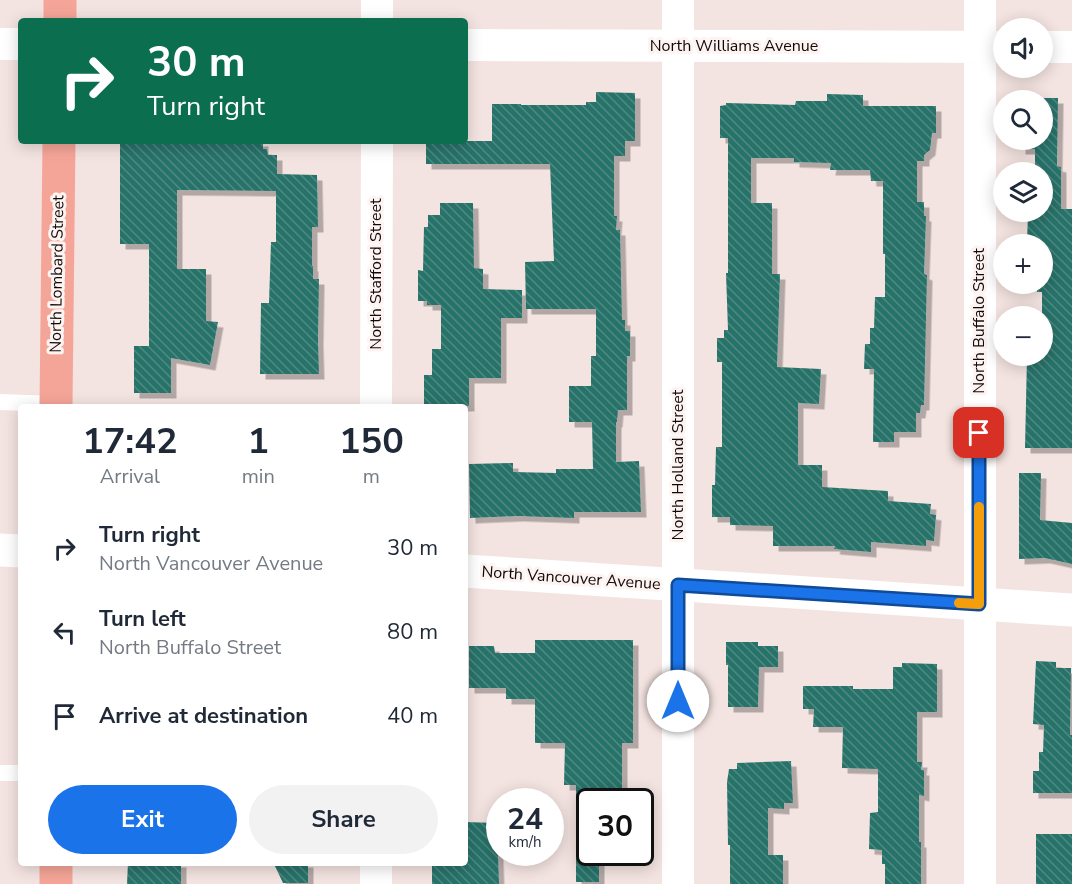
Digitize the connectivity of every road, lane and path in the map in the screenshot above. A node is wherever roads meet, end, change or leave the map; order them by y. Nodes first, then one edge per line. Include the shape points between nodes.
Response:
1 (60, 0) edge
2 (377, 0) edge
3 (678, 0) edge
4 (980, 0) edge
5 (60, 18) edge
6 (377, 18) edge
7 (0, 44) edge
8 (18, 44) edge
9 (468, 45) edge
10 (678, 46) junction
11 (1072, 46) edge
12 (992, 47) edge
13 (1053, 47) edge
14 (59, 144) edge
15 (377, 144) edge
16 (0, 402) edge
17 (37, 404) edge
18 (56, 404) edge
19 (376, 404) edge
20 (0, 550) edge
21 (18, 551) edge
22 (468, 572) edge
23 (678, 585) junction
24 (979, 604) junction
25 (1072, 610) edge
26 (0, 773) edge
27 (18, 773) edge
28 (56, 866) edge
29 (376, 866) edge
30 (56, 884) edge
31 (376, 884) edge
32 (678, 884) edge
33 (980, 884) edge

1 - 5 main road
2 - 6 street
3 - 10 street, North Holland Street
4 - 12 street, North Buffalo Street
7 - 8 street
9 - 10 street, North Williams Avenue
10 - 12 street, North Williams Avenue
10 - 23 street, North Holland Street
11 - 13 street
12 - 24 street, North Buffalo Street
14 - 18 main road, North Lombard Street
15 - 19 street, North Stafford Street
16 - 17 lane
20 - 21 street
22 - 23 street, North Vancouver Avenue
23 - 24 street, North Vancouver Avenue
23 - 32 street, North Holland Street
24 - 25 street, North Vancouver Avenue
24 - 33 street, North Buffalo Street
26 - 27 lane
28 - 30 main road
29 - 31 street

